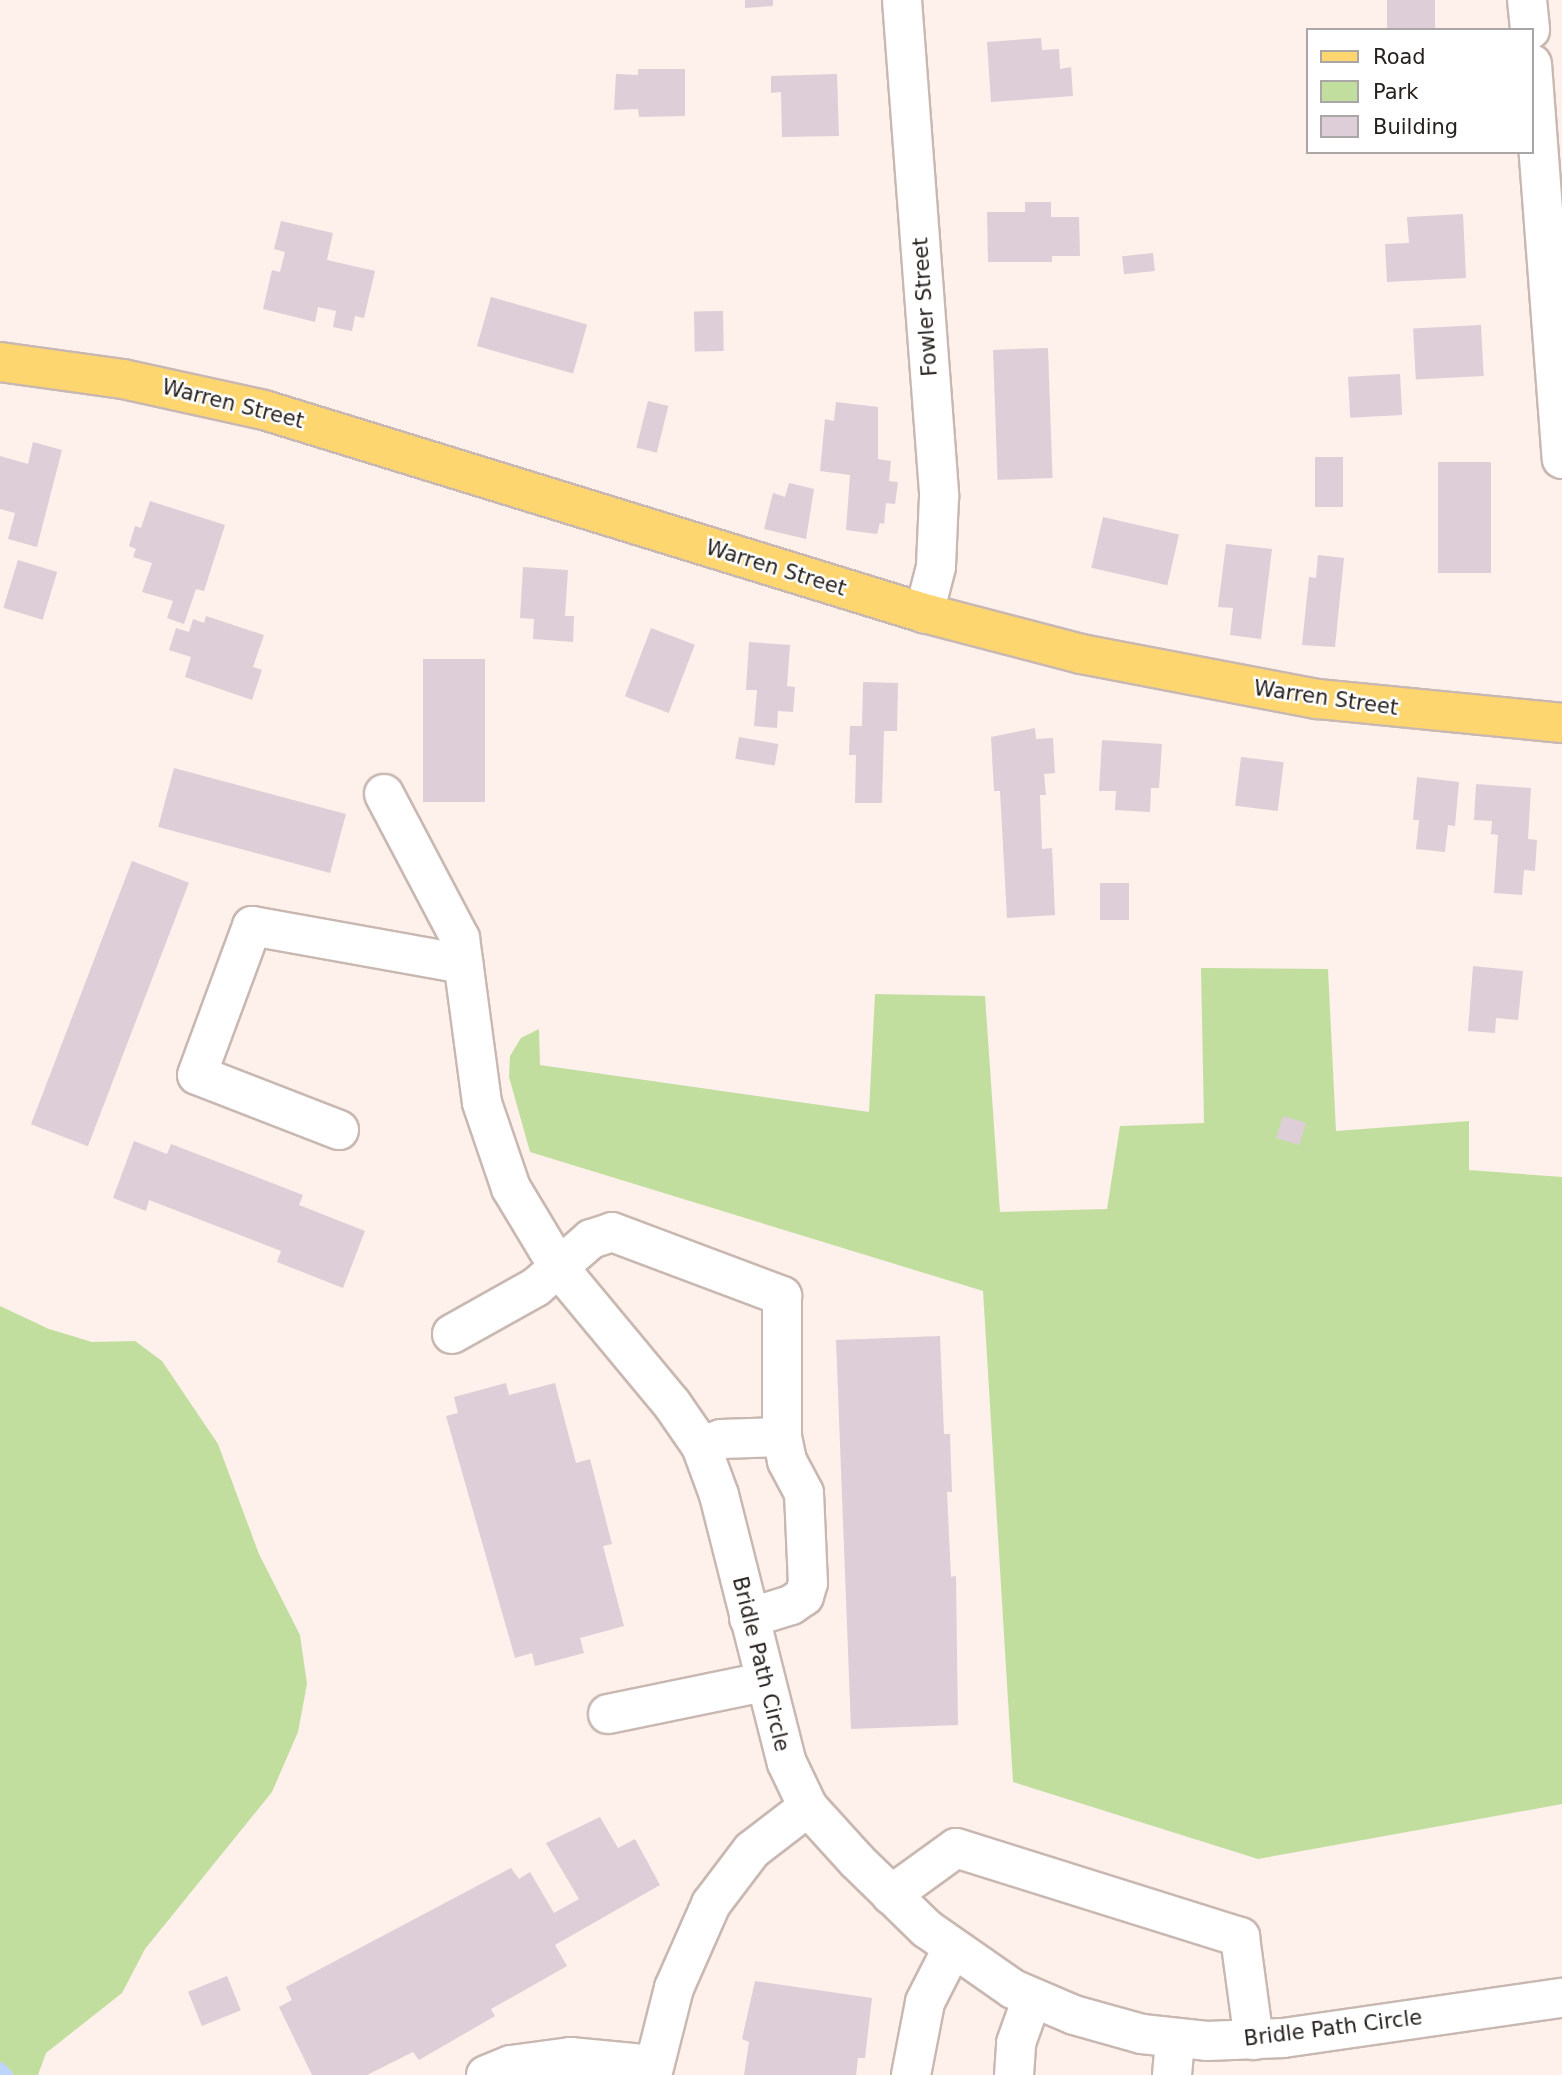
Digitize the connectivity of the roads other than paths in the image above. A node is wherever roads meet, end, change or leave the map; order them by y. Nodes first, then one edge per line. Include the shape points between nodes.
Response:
1 (902, 0) edge
2 (1527, 0) edge
3 (1530, 28) edge
4 (1534, 90) edge
5 (0, 362) edge
6 (1562, 459) edge
7 (924, 613) junction
8 (1562, 723) edge
9 (384, 794) dead end
10 (464, 964) junction
11 (339, 1130) dead end
12 (559, 1268) junction
13 (452, 1334) dead end
14 (782, 1437) junction
15 (701, 1446) junction
16 (748, 1618) junction
17 (764, 1682) junction
18 (608, 1714) dead end
19 (808, 1807) junction
20 (891, 1895) junction
21 (953, 1950) junction
22 (1032, 1998) junction
23 (1562, 1998) edge
24 (1254, 2040) junction
25 (1173, 2057) edge
26 (653, 2070) edge
27 (485, 2075) edge
28 (911, 2075) edge
29 (1014, 2075) edge

1 - 7 street, Fowler Street via 939,497 936,567
2 - 3 street
4 - 6 street
5 - 7 main road, Warren Street via 134,381 298,419
7 - 8 main road, Warren Street via 1081,654 1258,689 1432,713
9 - 10 street, Bridle Path Circle via 453,919
10 - 11 street via 252,926 197,1075
10 - 12 street, Bridle Path Circle via 470,1036 490,1132 524,1214
12 - 13 street via 522,1296
12 - 14 street via 591,1239 623,1233 782,1296
12 - 15 street, Bridle Path Circle via 672,1404
14 - 15 street via 721,1438
14 - 16 street via 787,1461 804,1493 808,1583 798,1601
15 - 16 street, Bridle Path Circle via 719,1494
16 - 17 street, Bridle Path Circle
17 - 18 street
17 - 19 street, Bridle Path Circle via 787,1763
19 - 20 street, Bridle Path Circle
19 - 26 street via 752,1850 711,1904 674,1988
20 - 21 street, Bridle Path Circle
20 - 24 street via 956,1848 1240,1937
21 - 22 street, Bridle Path Circle
21 - 28 street via 922,2012
22 - 25 street, Bridle Path Circle via 1108,2026
22 - 29 street via 1016,2043
23 - 24 street, Bridle Path Circle
24 - 25 street, Bridle Path Circle
26 - 27 street via 570,2057 511,2065

